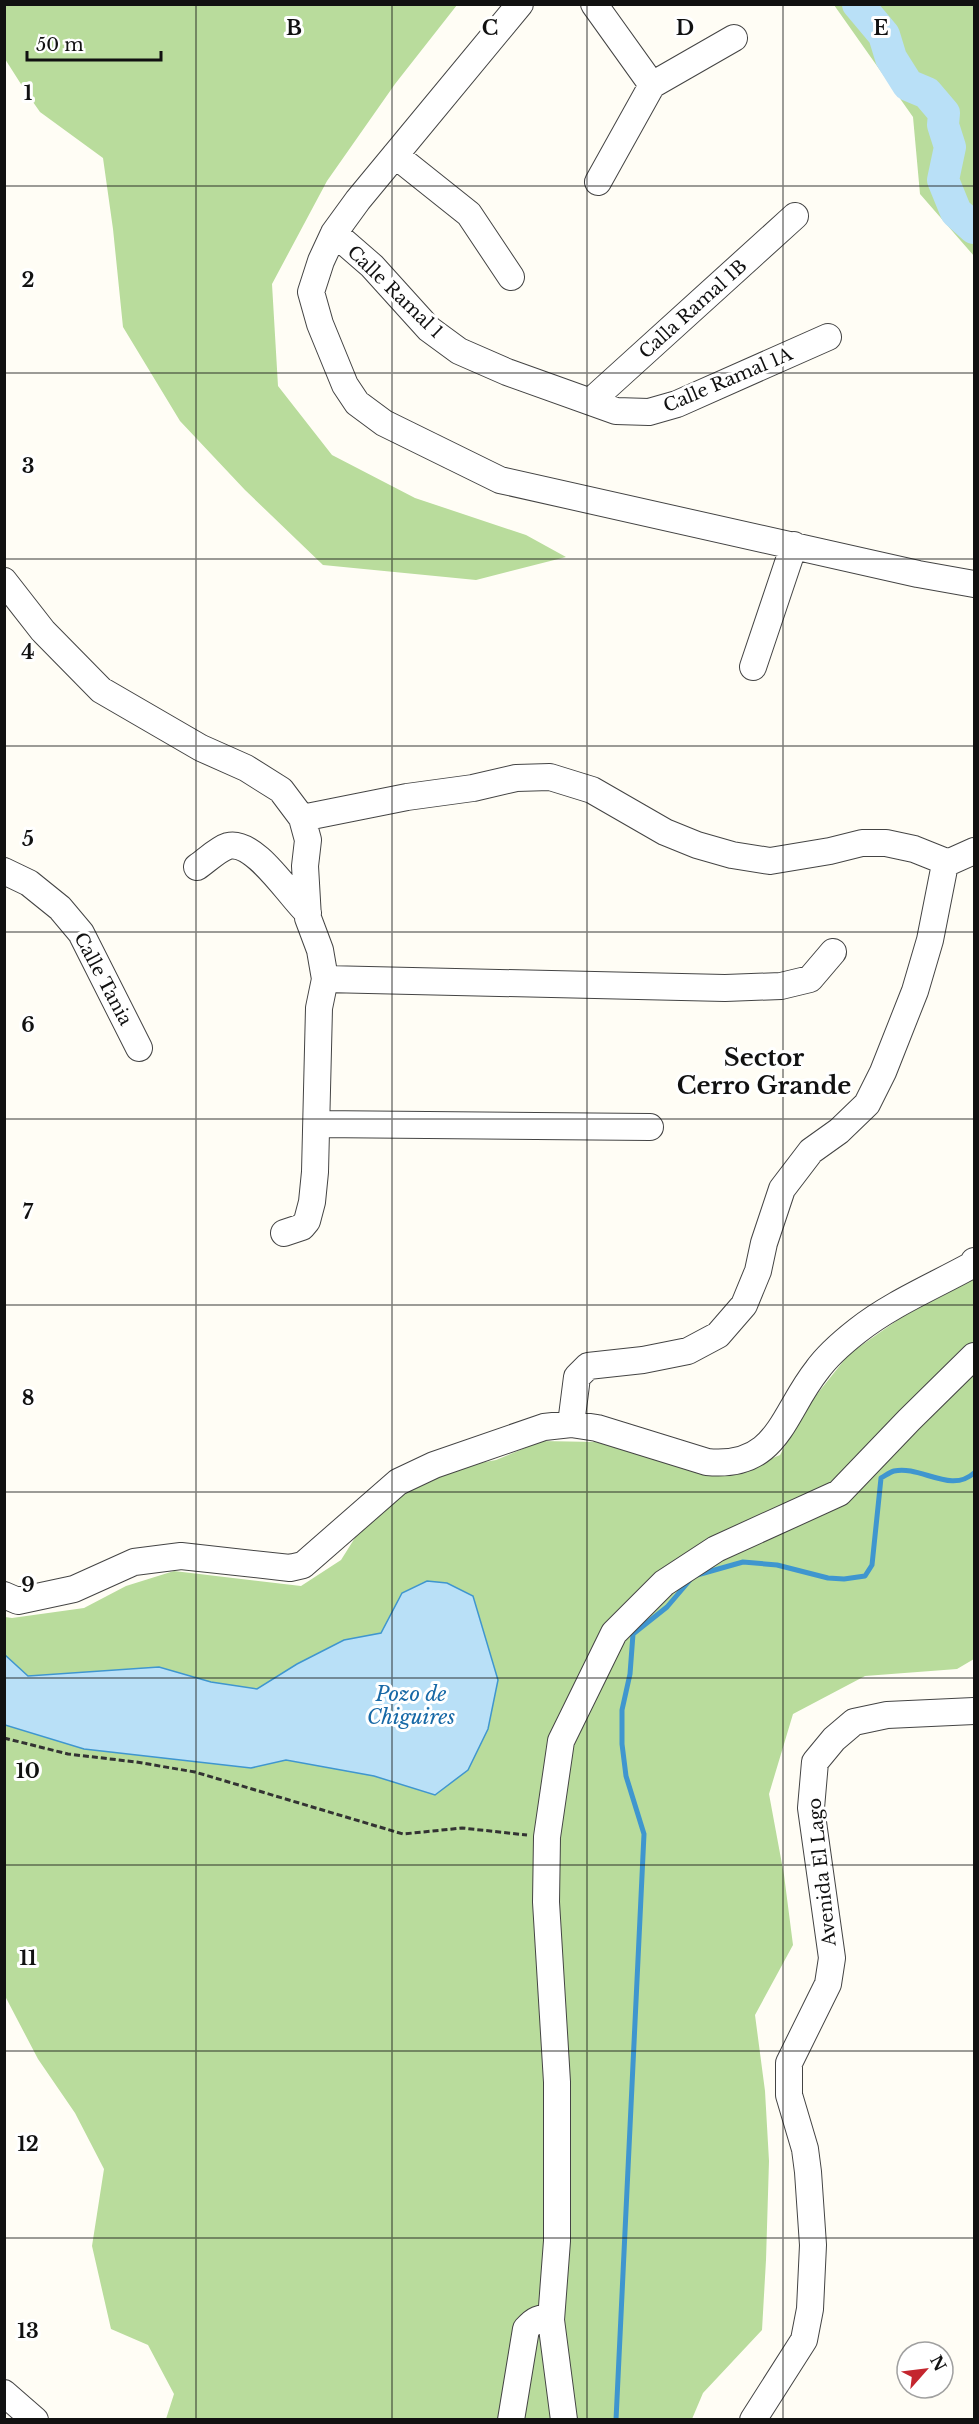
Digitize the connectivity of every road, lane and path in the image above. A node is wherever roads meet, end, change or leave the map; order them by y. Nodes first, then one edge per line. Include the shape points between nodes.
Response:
1 (520, 4) edge
2 (594, 4) edge
3 (734, 38) dead end
4 (652, 85) junction
5 (396, 155) junction
6 (598, 182) dead end
7 (795, 216) dead end
8 (334, 233) junction
9 (511, 277) dead end
10 (828, 337) dead end
11 (591, 402) junction
12 (794, 545) junction
13 (4, 581) edge
14 (975, 584) edge
15 (753, 667) dead end
16 (302, 818) junction
17 (975, 851) edge
18 (945, 864) junction
19 (197, 867) dead end
20 (4, 871) edge
21 (308, 913) junction
22 (833, 952) dead end
23 (325, 979) junction
24 (139, 1048) dead end
25 (317, 1124) junction
26 (650, 1127) dead end
27 (285, 1233) dead end
28 (975, 1261) edge
29 (975, 1356) edge
30 (571, 1424) junction
31 (4, 1595) edge
32 (975, 1711) edge
33 (4, 1738) edge
34 (547, 1837) junction
35 (551, 2320) junction
36 (4, 2393) edge
37 (35, 2420) edge
38 (511, 2420) edge
39 (564, 2420) edge
40 (753, 2420) edge

1 - 5 street
2 - 4 street
3 - 4 street
4 - 6 street
5 - 8 street
5 - 9 street via 469,214
7 - 11 street, Calla Ramal 1B
8 - 11 street, Calle Ramal 1 via 372,266 429,329 459,351
8 - 12 street via 311,292 345,385 357,403 384,423 500,480
10 - 11 street, Calle Ramal 1A via 677,404 649,412 616,411
12 - 14 street
12 - 15 street
13 - 16 street via 43,631 101,690 282,790
16 - 18 street via 516,778 550,777 592,790 665,831 732,855 770,861 862,843 886,843 914,849
16 - 21 street via 308,840
17 - 18 street
18 - 30 street via 915,991 883,1072 867,1104 811,1151 782,1189 744,1305 718,1335 688,1351 588,1366 576,1377
19 - 21 street via 226,846 244,848 260,858
20 - 24 street, Calle Tania via 29,883 60,908 81,933
21 - 23 street
22 - 23 street via 810,979 781,986
23 - 25 street via 319,1008
25 - 26 street
25 - 27 street via 307,1221
28 - 30 street via 857,1331 817,1369 773,1441 752,1457 724,1464 707,1462 597,1428
29 - 34 street via 839,1493 716,1549 664,1583 614,1633 561,1741
30 - 31 street via 544,1427 492,1444 398,1482 303,1565 291,1568 181,1556 134,1562 74,1589 18,1600
32 - 40 street, Avenida El Lago via 887,1715 854,1722 815,1762 811,1808 832,1958 828,1984 789,2062 789,2095 808,2172 813,2245 810,2309 804,2340
33 - 34 path via 68,1754 195,1772 403,1834 462,1828
34 - 35 street via 546,1902 557,2082 557,2241
35 - 38 street via 534,2320 526,2329
35 - 39 street
36 - 37 street

